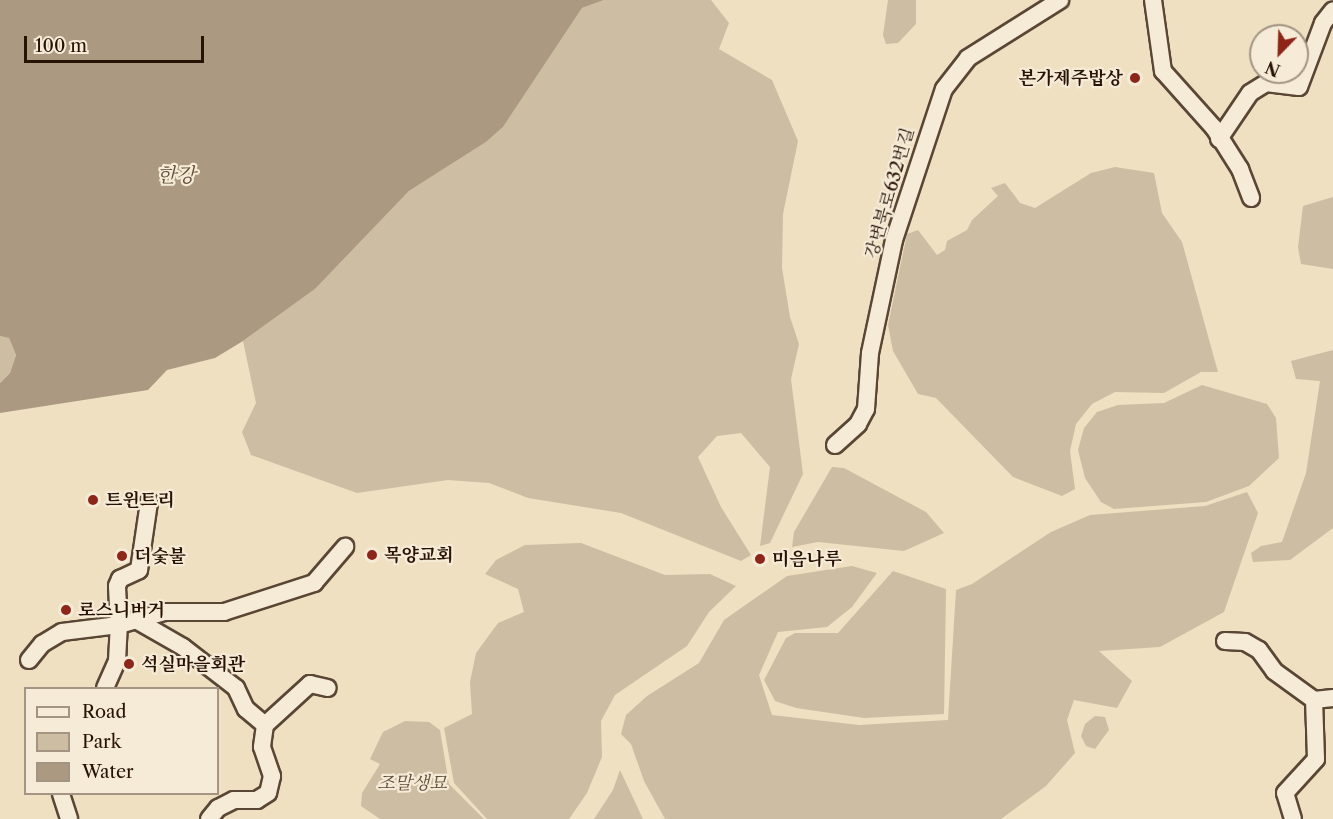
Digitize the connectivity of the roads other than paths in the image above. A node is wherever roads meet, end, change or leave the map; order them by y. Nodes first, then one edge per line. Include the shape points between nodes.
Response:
1 (1060, 0) edge
2 (1153, 0) edge
3 (1333, 10) edge
4 (1219, 139) junction
5 (1251, 198) dead end
6 (836, 445) dead end
7 (149, 502) dead end
8 (345, 547) dead end
9 (136, 620) junction
10 (119, 626) junction
11 (1225, 641) dead end
12 (29, 660) dead end
13 (105, 687) edge
14 (328, 688) dead end
15 (1333, 698) edge
16 (1314, 700) junction
17 (266, 725) junction
18 (61, 795) edge
19 (69, 819) edge
20 (209, 819) edge
21 (1293, 819) edge

1 - 6 street, 강변북로632번길 via 968,58 944,89 894,240 870,353 866,409 858,424
2 - 4 street via 1163,71 1197,107
3 - 4 street via 1323,23 1299,87 1266,82 1250,93
4 - 5 street via 1239,169
7 - 10 street via 139,570 120,579 117,586
8 - 9 street via 314,583 224,612 164,612
9 - 10 street
9 - 17 street via 183,647 236,688 246,709
10 - 12 street via 62,632 42,644
10 - 13 street via 117,661
11 - 16 street via 1245,642 1259,650 1274,671
14 - 17 street via 310,684
15 - 16 street
16 - 21 street via 1316,759 1285,793
17 - 20 street via 262,747 272,776 268,793 257,800 234,800 218,808
18 - 19 street

